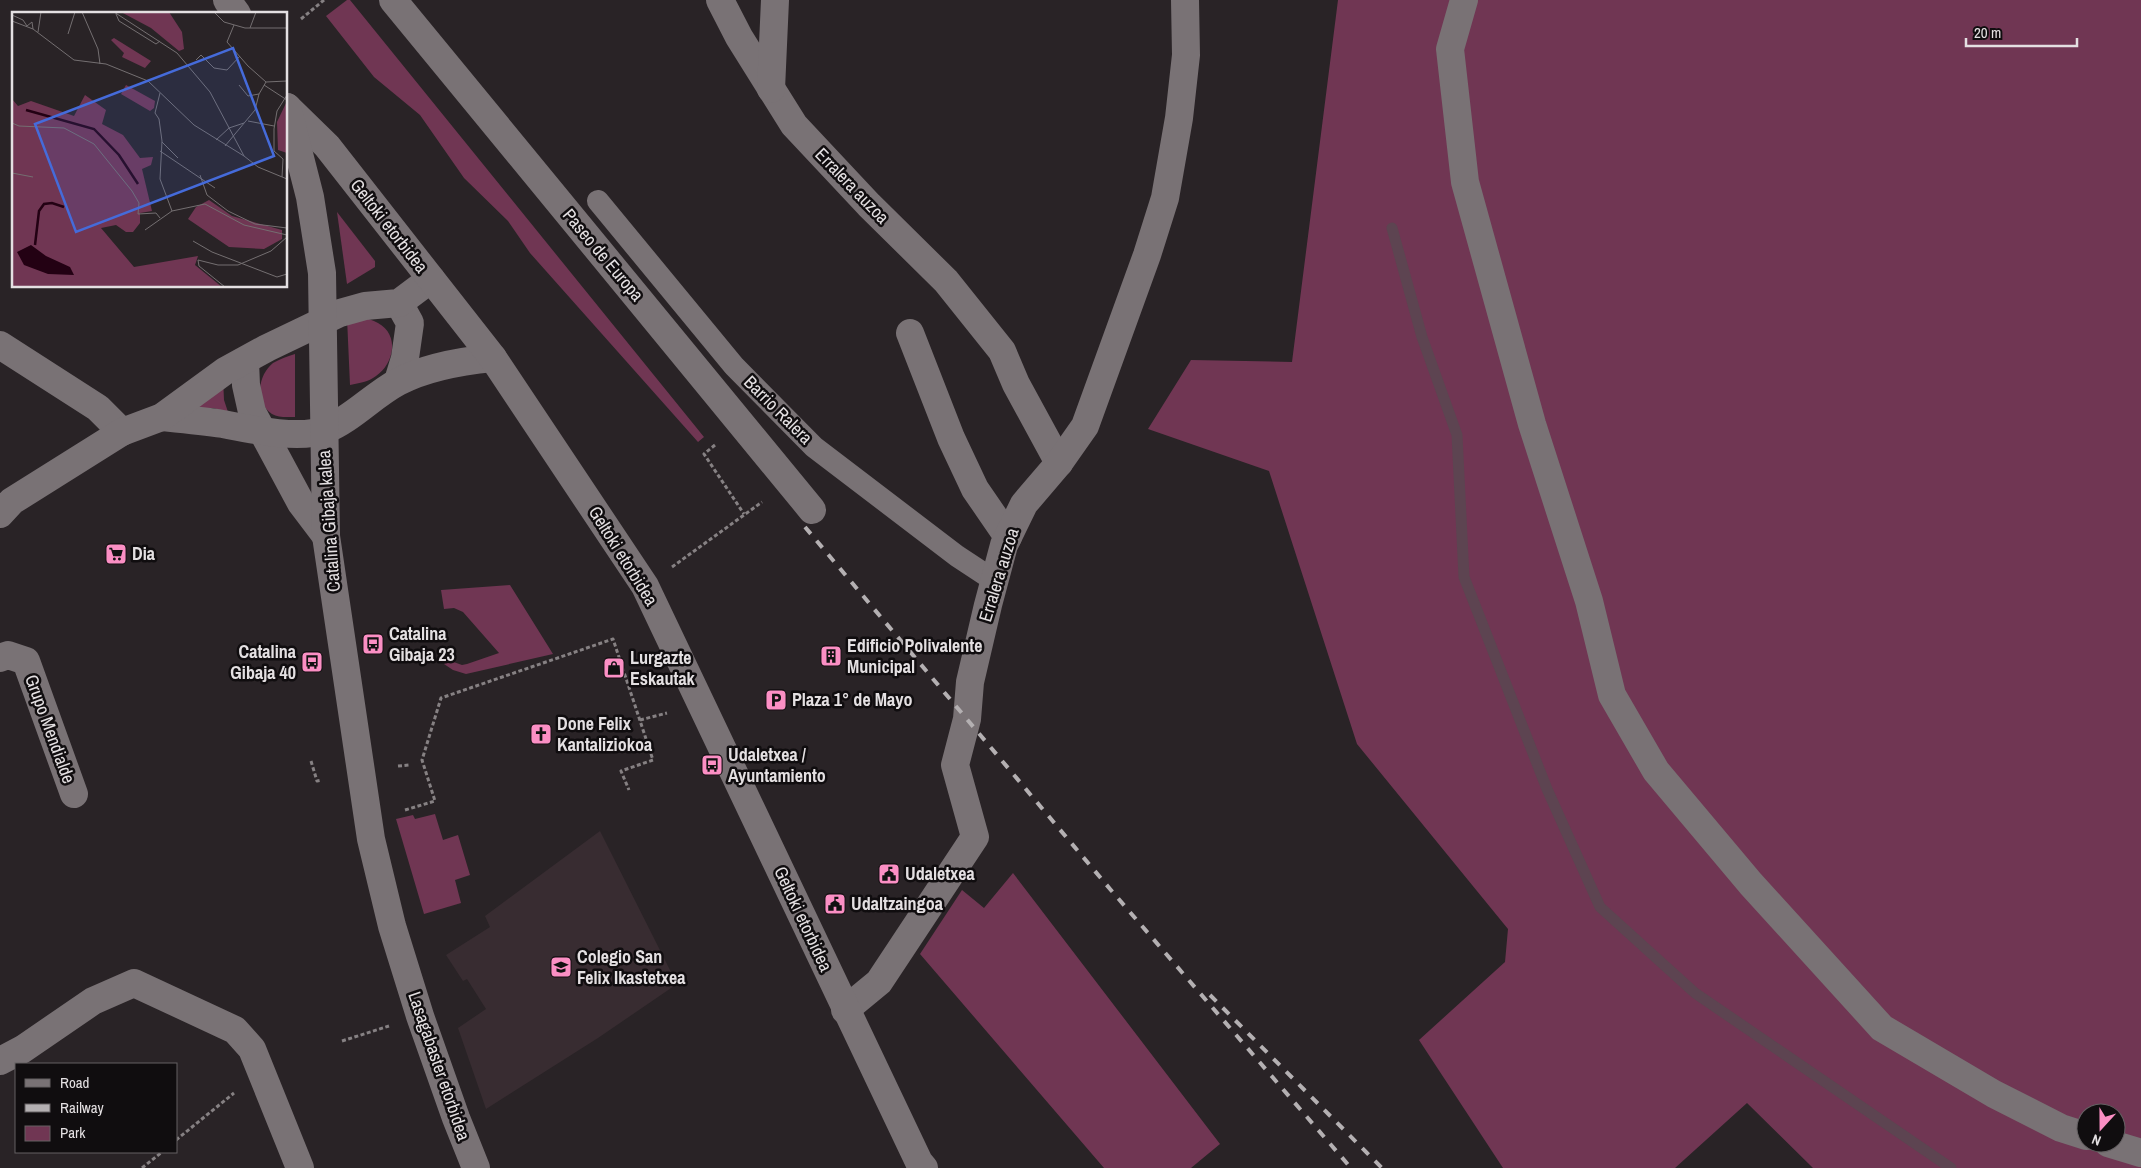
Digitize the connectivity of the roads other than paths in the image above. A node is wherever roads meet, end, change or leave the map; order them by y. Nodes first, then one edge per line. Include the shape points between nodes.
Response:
1 (227, 0) edge
2 (393, 0) edge
3 (720, 0) edge
4 (775, 0) edge
5 (1185, 0) edge
6 (1464, 0) edge
7 (236, 12) edge
8 (771, 89) junction
9 (288, 108) edge
10 (288, 114) edge
11 (598, 201) dead end
12 (431, 279) junction
13 (400, 303) junction
14 (321, 321) junction
15 (910, 333) dead end
16 (0, 344) edge
17 (493, 358) junction
18 (245, 361) junction
19 (398, 382) junction
20 (162, 417) junction
21 (323, 431) junction
22 (122, 432) junction
23 (262, 432) junction
24 (1059, 463) junction
25 (812, 510) dead end
26 (0, 514) edge
27 (326, 536) junction
28 (1008, 538) junction
29 (995, 581) junction
30 (0, 658) edge
31 (74, 794) dead end
32 (404, 963) joint
33 (845, 1010) junction
34 (0, 1062) edge
35 (2076, 1133) edge
36 (2126, 1148) edge
37 (2141, 1153) edge
38 (300, 1168) edge
39 (476, 1168) edge
40 (924, 1168) edge

1 - 7 street
2 - 25 street, Paseo de Europa
3 - 8 street, Erralera auzoa
4 - 8 street
5 - 24 street, Erralera auzoa via 1186,55 1165,198 1085,426
6 - 35 street via 1450,49 1465,182 1532,424 1589,601 1612,695 1656,771 1751,884 1882,1028 1994,1094
8 - 24 street, Erralera auzoa via 794,125 869,206 946,281 1002,351
9 - 12 street, Geltoki etorbidea via 327,146
10 - 14 street, Catalina Gibaja kalea via 310,197 322,273
11 - 29 lane, Barrio Ralera via 734,366 814,447 957,556
12 - 13 street
12 - 17 street, Geltoki etorbidea
13 - 14 street via 365,306
13 - 19 street via 410,323
14 - 18 street
14 - 21 street, Catalina Gibaja kalea
15 - 28 street via 951,438 975,489
16 - 22 street via 98,408
17 - 19 street via 457,362
17 - 33 street, Geltoki etorbidea via 645,586
18 - 20 street via 225,371
18 - 23 street via 252,412
19 - 21 street
20 - 22 street
20 - 23 street
21 - 23 street
21 - 27 street, Catalina Gibaja kalea
22 - 26 street via 12,500
23 - 27 street via 301,503
24 - 28 street, Erralera auzoa via 1024,504
27 - 32 street, Catalina Gibaja kalea via 370,839
28 - 29 street, Erralera auzoa
29 - 33 street, Erralera auzoa via 970,682 967,719 955,765 975,837 879,982
30 - 31 street, Grupo Mendialde via 8,655 26,661
32 - 39 street, Lasagabaster etorbidea
33 - 40 street, Geltoki etorbidea
34 - 38 street via 93,1001 134,983 235,1030 271,1065
36 - 37 street

